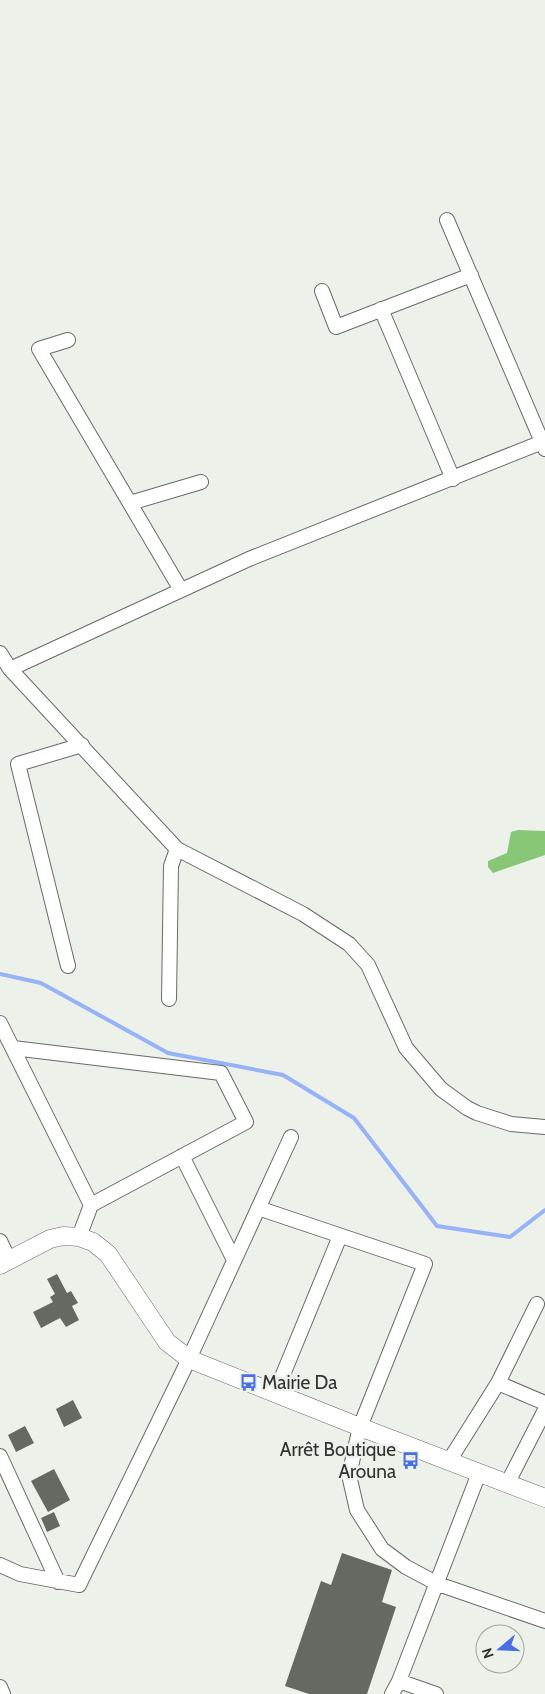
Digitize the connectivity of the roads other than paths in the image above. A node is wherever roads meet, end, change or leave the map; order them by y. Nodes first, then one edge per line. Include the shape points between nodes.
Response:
1 (447, 220) dead end
2 (470, 275) junction
3 (322, 291) dead end
4 (381, 310) junction
5 (68, 340) dead end
6 (544, 445) edge
7 (453, 478) junction
8 (201, 482) dead end
9 (130, 503) junction
10 (181, 590) junction
11 (0, 654) edge
12 (10, 669) junction
13 (82, 745) junction
14 (177, 849) junction
15 (68, 966) dead end
16 (169, 999) dead end
17 (0, 1023) edge
18 (13, 1048) junction
19 (545, 1127) edge
20 (291, 1137) dead end
21 (182, 1156) junction
22 (92, 1205) junction
23 (258, 1208) junction
24 (340, 1236) junction
25 (79, 1238) junction
26 (0, 1241) edge
27 (234, 1260) junction
28 (4, 1262) edge
29 (537, 1304) dead end
30 (189, 1359) junction
31 (498, 1383) junction
32 (275, 1394) junction
33 (545, 1403) edge
34 (545, 1410) edge
35 (360, 1427) junction
36 (0, 1456) edge
37 (449, 1461) junction
38 (479, 1473) junction
39 (507, 1484) junction
40 (545, 1498) edge
41 (0, 1565) edge
42 (58, 1582) junction
43 (438, 1584) junction
44 (545, 1620) edge
45 (399, 1681) junction
46 (0, 1687) edge
47 (4, 1694) edge
48 (392, 1694) edge
49 (436, 1694) edge

1 - 2 street
2 - 4 street
2 - 6 street
3 - 4 street via 336,327
4 - 7 street
5 - 9 street via 39,349
6 - 7 street
7 - 10 street via 249,559
8 - 9 street
9 - 10 street
10 - 12 street
11 - 12 street
12 - 13 street
13 - 14 street
13 - 15 street via 18,764
14 - 16 street via 171,866
14 - 19 street via 303,914 349,944 368,965 406,1048 441,1089 466,1108 511,1124
17 - 18 street
18 - 21 street via 220,1073 246,1122
18 - 22 street
20 - 23 street
21 - 22 street
21 - 27 street
22 - 25 street
23 - 24 street
23 - 27 street
24 - 32 street
24 - 35 street via 425,1264
25 - 28 street via 63,1236 50,1239
25 - 30 street via 93,1242 108,1254 167,1342
26 - 28 street
27 - 30 street
29 - 31 street
30 - 32 street
30 - 42 street via 79,1585
31 - 33 street
31 - 37 street
32 - 35 street
34 - 39 street
35 - 37 street
35 - 43 street via 350,1475 357,1510 382,1549 406,1567
36 - 42 street
37 - 38 street
38 - 39 street
38 - 43 street
39 - 40 street
41 - 42 street via 20,1574
43 - 44 street
43 - 45 street
45 - 48 street
45 - 49 street
46 - 47 street

